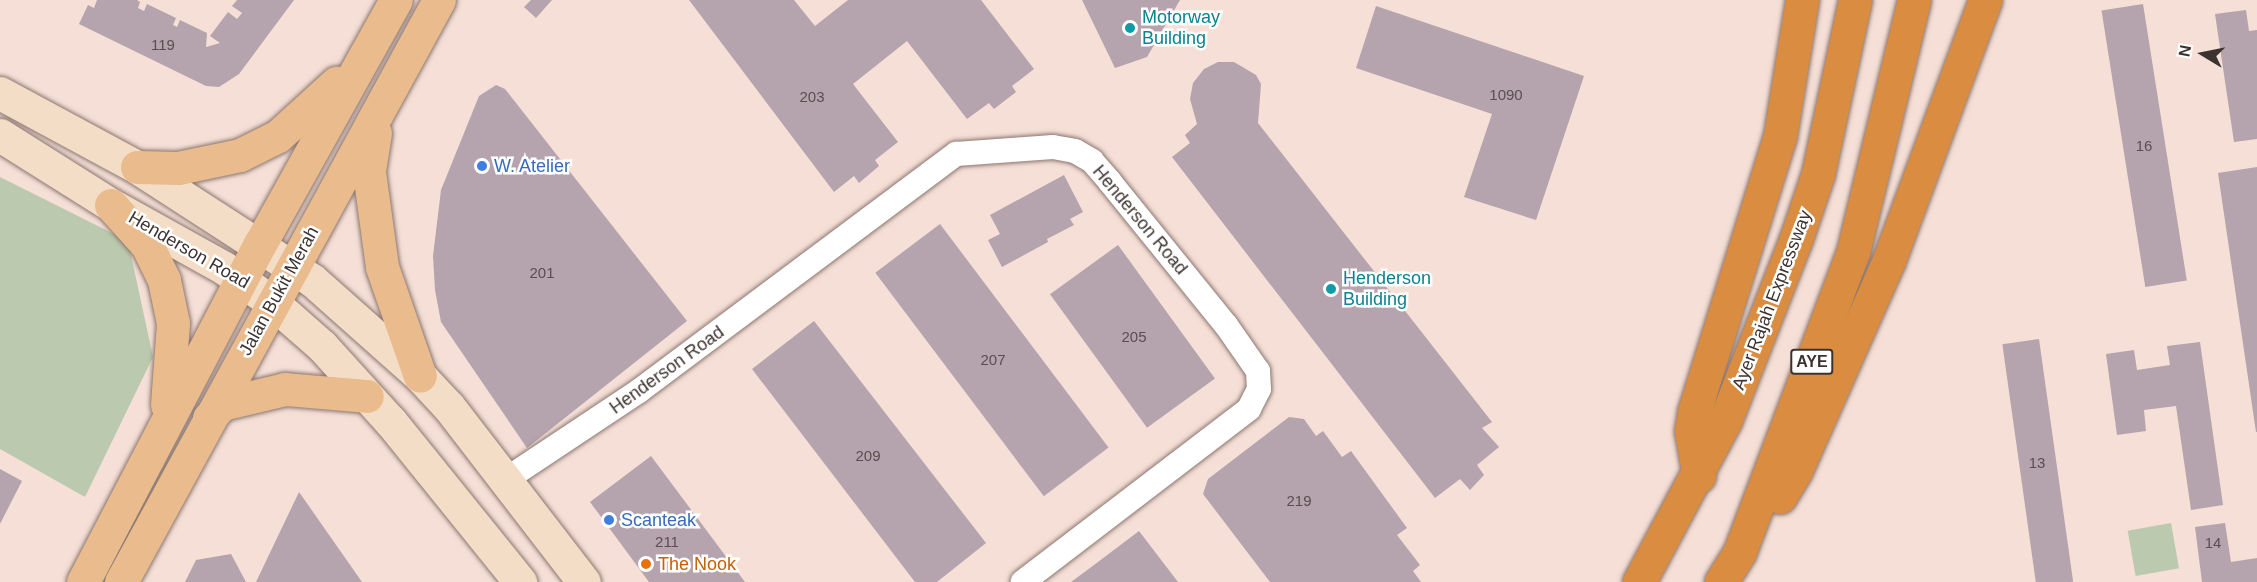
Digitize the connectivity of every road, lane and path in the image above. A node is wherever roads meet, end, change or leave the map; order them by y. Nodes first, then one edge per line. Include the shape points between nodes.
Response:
1 (396, 0) edge
2 (439, 0) edge
3 (1802, 0) edge
4 (1855, 0) edge
5 (1914, 0) edge
6 (1985, 0) edge
7 (359, 62) junction
8 (0, 93) edge
9 (379, 110) junction
10 (0, 135) edge
11 (136, 167) junction
12 (111, 205) junction
13 (260, 244) junction
14 (294, 265) junction
15 (242, 279) junction
16 (273, 303) junction
17 (420, 376) junction
18 (367, 396) junction
19 (209, 418) junction
20 (165, 424) junction
21 (1699, 476) junction
22 (508, 478) junction
23 (1740, 551) junction
24 (83, 582) edge
25 (121, 582) edge
26 (520, 582) edge
27 (584, 582) edge
28 (1023, 582) edge
29 (1639, 582) edge
30 (1721, 582) edge

1 - 7 main road, Jalan Bukit Merah
2 - 9 main road, Jalan Bukit Merah
3 - 21 highway via 1780,136 1694,412 1690,432
4 - 21 highway, Ayer Rajah Expressway via 1818,174 1746,374
5 - 23 highway, AYE via 1853,252
6 - 23 highway via 1889,260 1796,470 1758,531
7 - 11 main road via 278,136 240,155 178,168
7 - 13 main road, Jalan Bukit Merah
8 - 11 main road
9 - 14 main road, Jalan Bukit Merah
9 - 17 main road via 369,172 371,207 392,303
10 - 12 main road, Henderson Road
11 - 13 main road
12 - 15 main road, Henderson Road
12 - 20 main road via 147,245 168,299 173,352
13 - 14 main road
13 - 15 main road, Jalan Bukit Merah
14 - 16 main road, Jalan Bukit Merah
14 - 17 main road
15 - 16 main road, Henderson Road
15 - 20 main road, Jalan Bukit Merah
16 - 18 main road, Henderson Road via 322,346
16 - 19 main road, Jalan Bukit Merah
17 - 22 main road
18 - 19 main road via 285,389 222,404
18 - 26 main road, Henderson Road
19 - 25 main road, Jalan Bukit Merah
20 - 24 main road, Jalan Bukit Merah
21 - 29 highway, Ayer Rajah Expressway
22 - 27 main road
22 - 28 street, Henderson Road via 639,391 956,154 1053,147 1075,151 1092,161 1209,303 1258,371 1259,389 1249,409
23 - 30 highway, AYE

